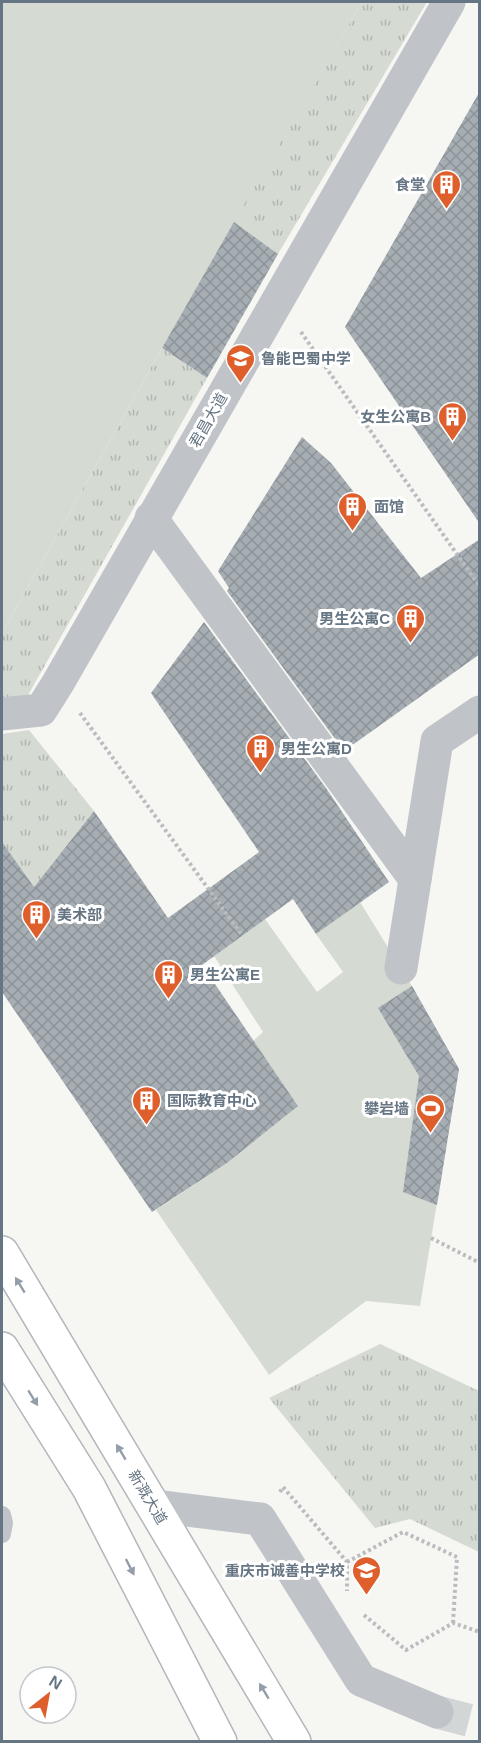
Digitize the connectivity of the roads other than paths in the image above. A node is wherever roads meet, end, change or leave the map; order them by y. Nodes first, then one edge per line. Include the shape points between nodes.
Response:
1 (449, 2) edge
2 (151, 518) junction
3 (480, 712) edge
4 (2, 714) edge
5 (415, 879) junction
6 (401, 968) dead end
7 (2, 1253) edge
8 (2, 1349) edge
9 (154, 1506) junction
10 (2, 1515) edge
11 (2, 1534) edge
12 (437, 1712) tunnel mouth
13 (220, 1742) edge
14 (294, 1742) edge

1 - 2 street, 君昌大道
2 - 4 street, 君昌大道 via 41,710
2 - 5 street
3 - 5 street via 437,741
5 - 6 street
9 -> 7 main road, 新溉大道
8 -> 13 main road via 88,1488
9 - 12 street via 260,1519 362,1680
14 -> 9 main road, 新溉大道
10 - 11 lane

